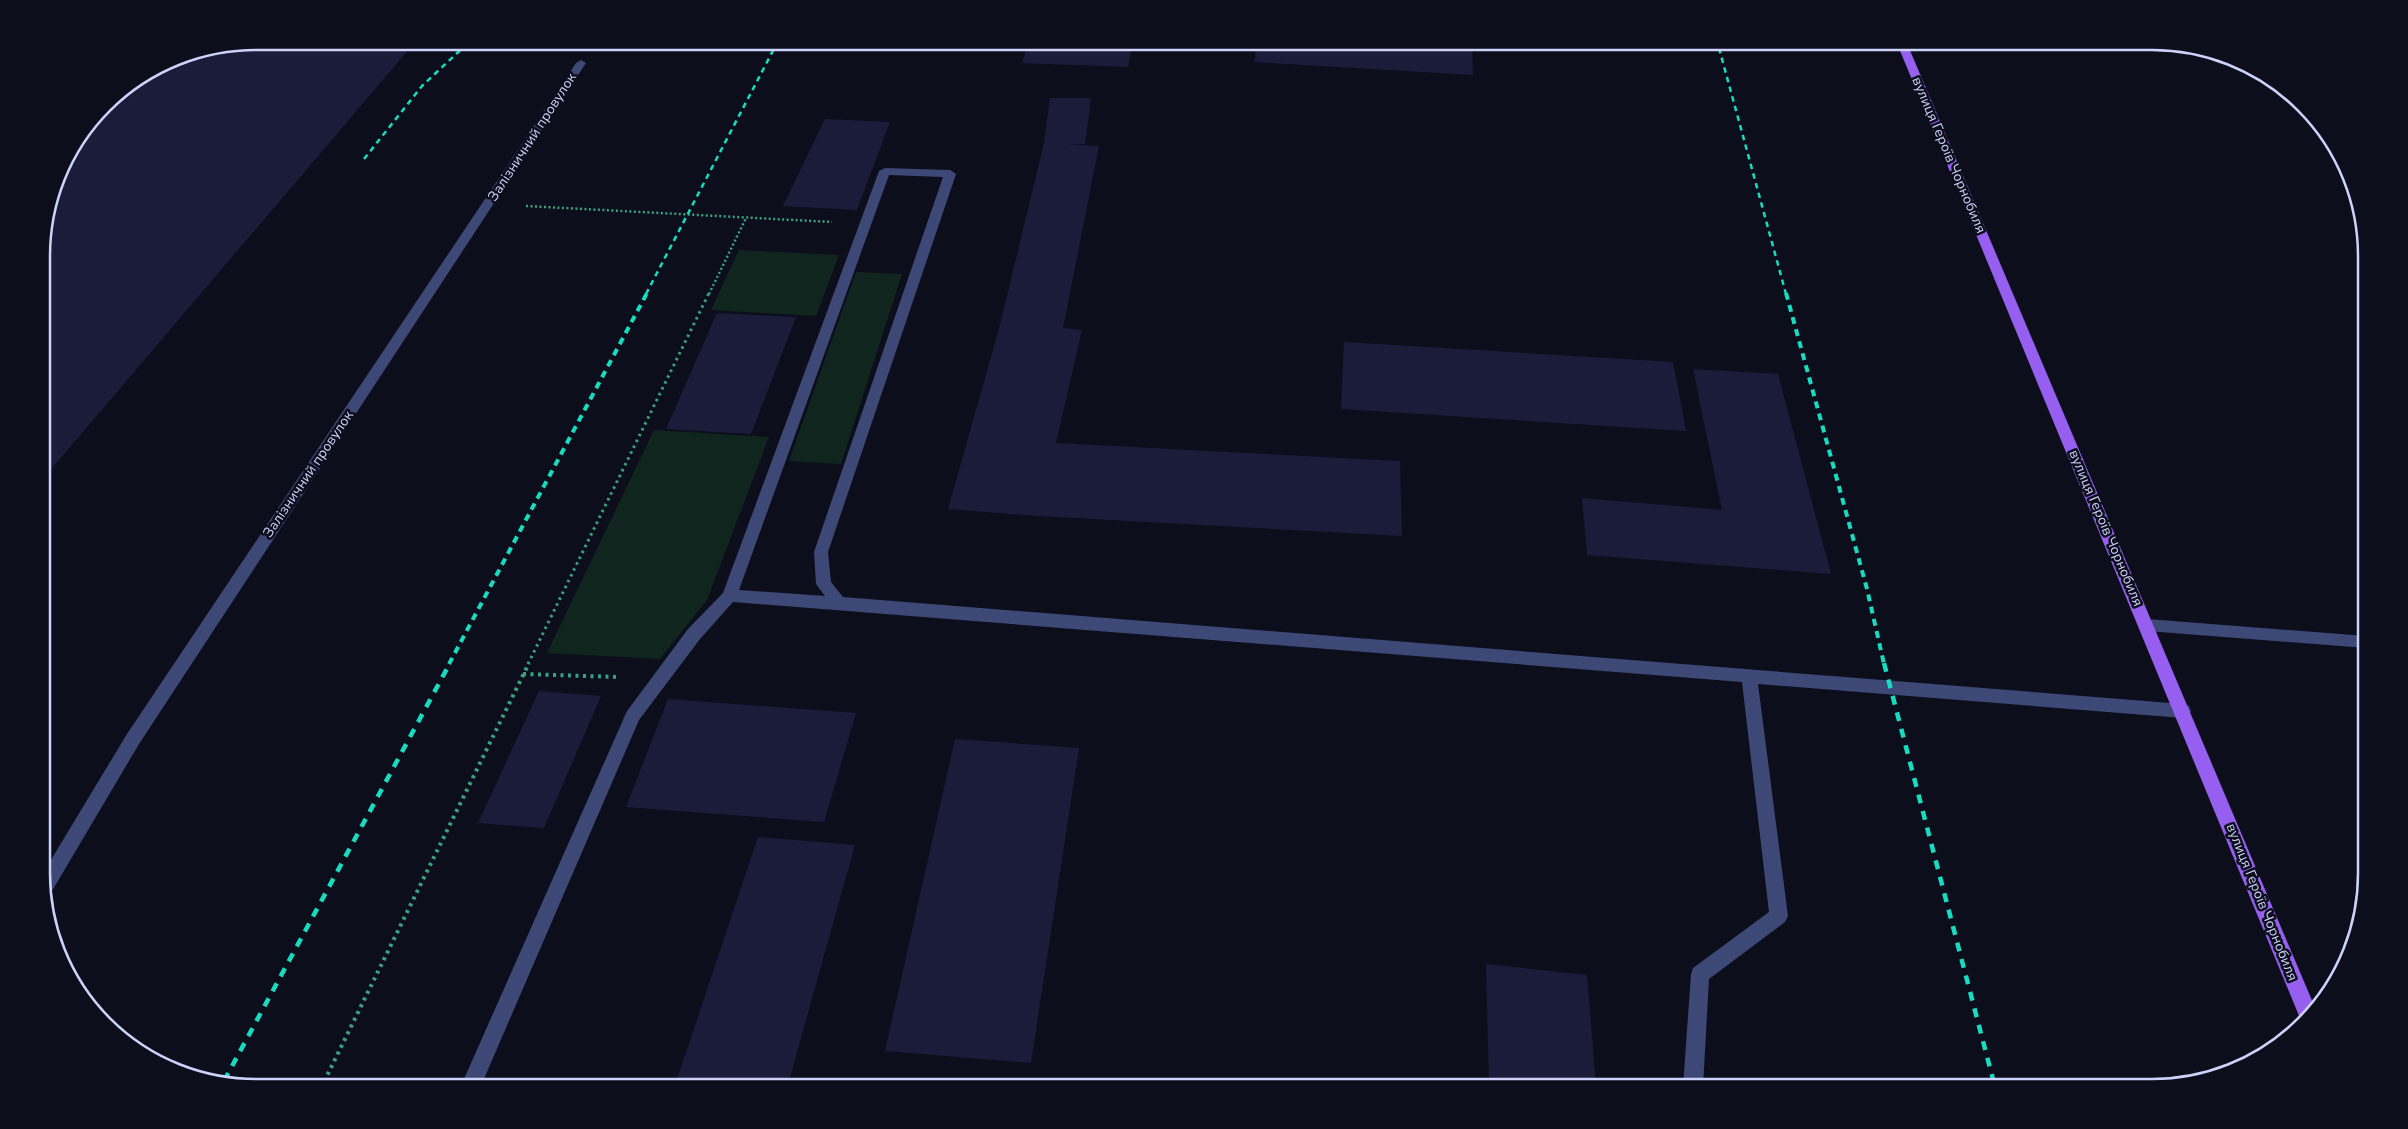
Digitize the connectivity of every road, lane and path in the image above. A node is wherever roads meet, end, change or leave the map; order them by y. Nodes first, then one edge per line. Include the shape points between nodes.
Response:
1 (1904, 50) edge
2 (581, 63) dead end
3 (488, 204) junction
4 (746, 218) junction
5 (866, 224) junction
6 (729, 596) junction
7 (839, 603) junction
8 (2147, 625) junction
9 (2358, 641) edge
10 (523, 674) junction
11 (1749, 676) junction
12 (661, 679) junction
13 (2183, 711) junction
14 (50, 878) edge
15 (2306, 1010) edge
16 (325, 1079) edge
17 (474, 1079) edge
18 (1693, 1079) edge

1 - 8 main road, вулиця Героїв Чорнобиля
2 - 3 street, Залізничний провулок
3 - 4 path
3 - 14 street, Залізничний провулок via 133,739
4 - 5 path
4 - 10 path
5 - 6 street
5 - 7 street via 885,171 950,174 821,552 824,584
6 - 7 street
6 - 12 street via 694,634
7 - 11 street
8 - 9 street
8 - 13 main road, вулиця Героїв Чорнобиля
10 - 12 path
10 - 16 path
11 - 13 street
11 - 18 street via 1779,916 1700,974
12 - 17 street via 633,716
13 - 15 main road, вулиця Героїв Чорнобиля

